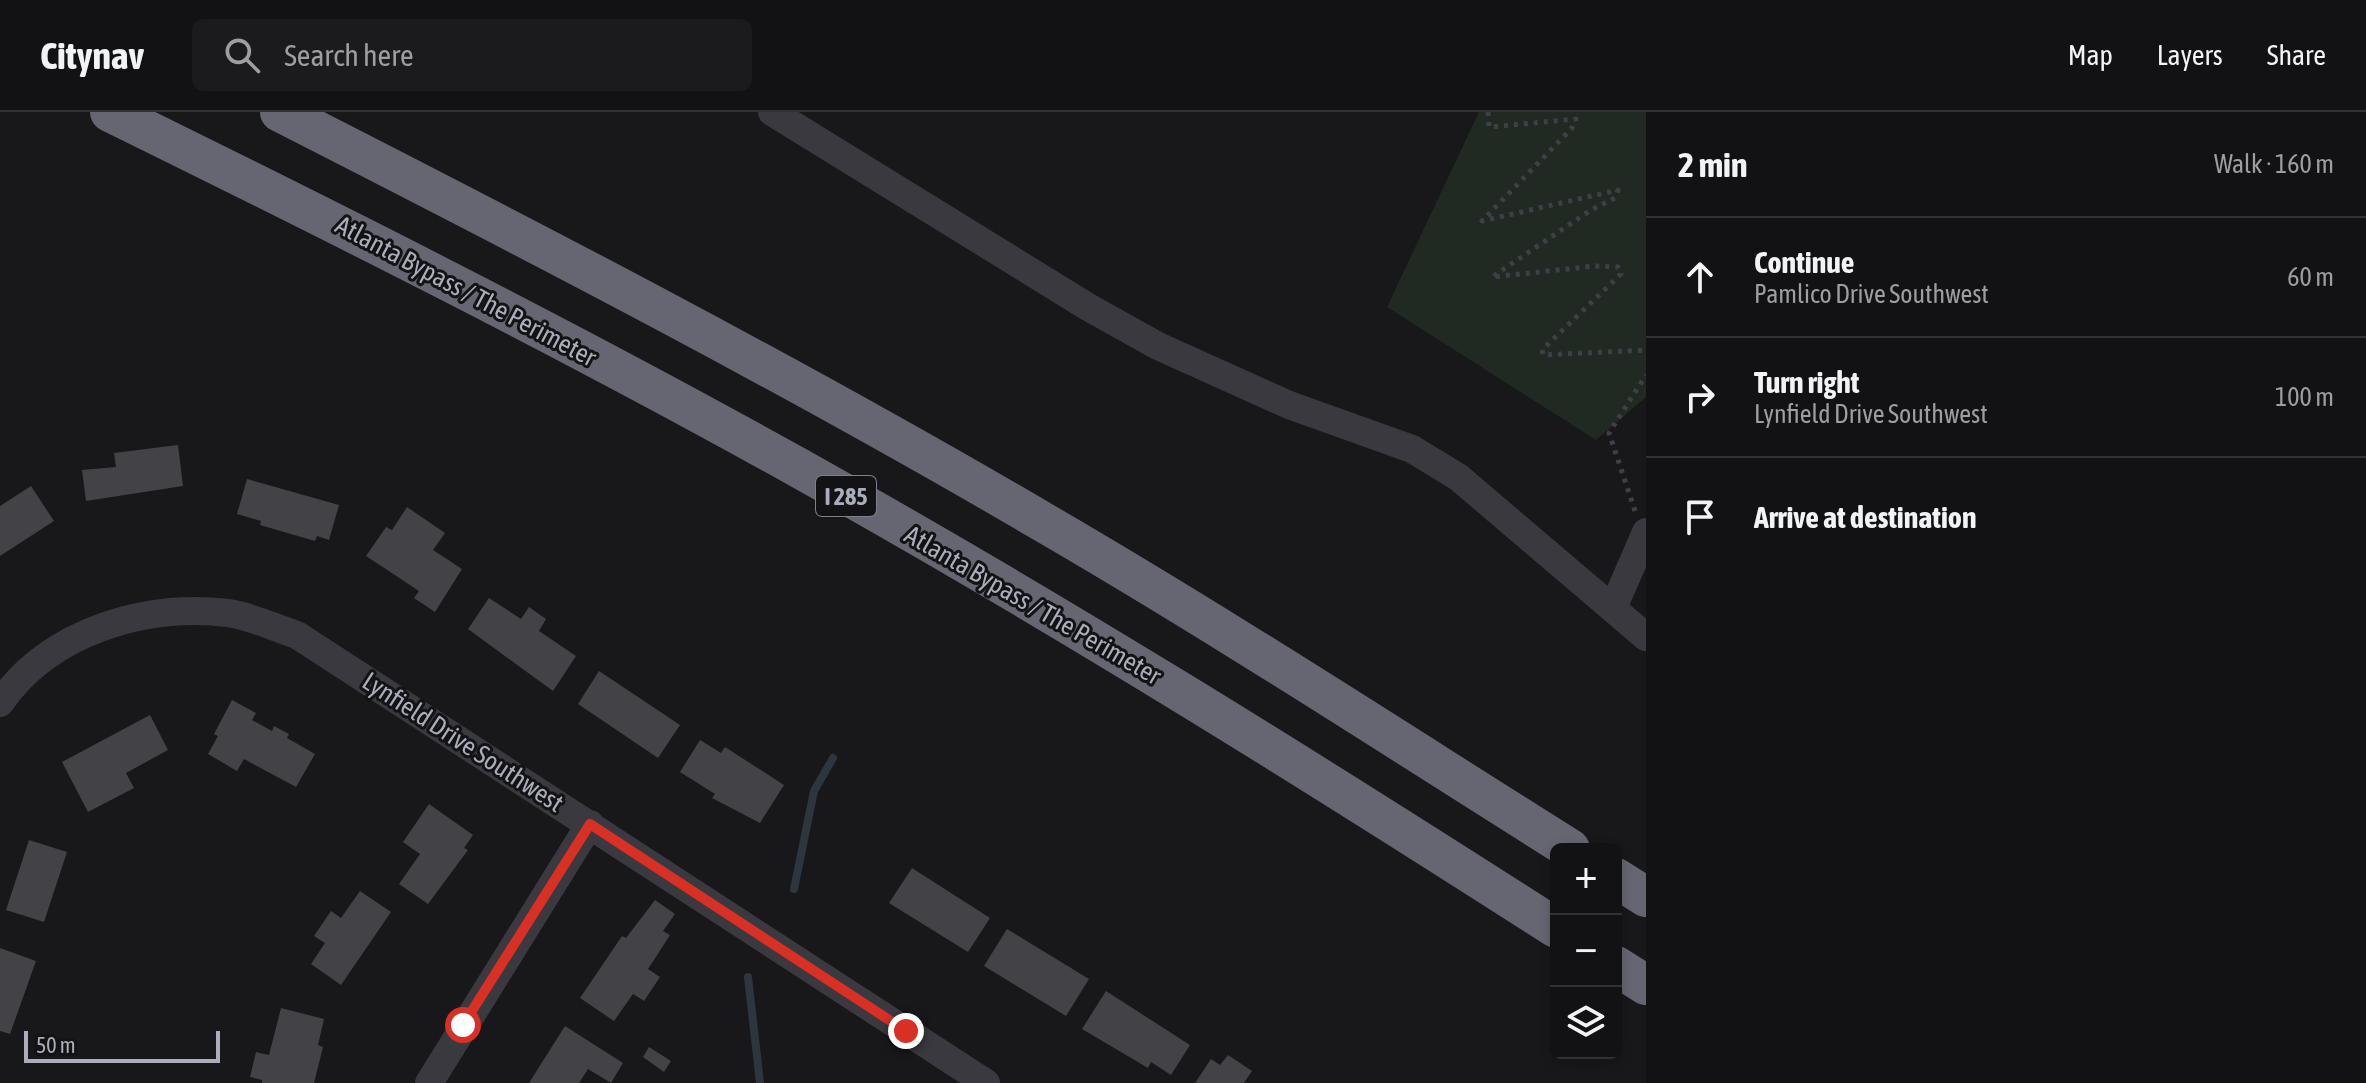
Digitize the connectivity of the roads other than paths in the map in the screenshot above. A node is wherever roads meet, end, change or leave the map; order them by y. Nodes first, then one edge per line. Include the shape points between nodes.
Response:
1 (110, 112) edge
2 (280, 112) edge
3 (772, 112) edge
4 (1641, 522) edge
5 (1613, 608) junction
6 (1646, 637) edge
7 (0, 703) edge
8 (590, 824) junction
9 (1560, 843) edge
10 (1622, 882) edge
11 (1646, 897) edge
12 (1550, 924) edge
13 (1622, 970) edge
14 (1646, 985) edge
15 (429, 1083) edge
16 (986, 1083) edge

1 - 12 highway, Atlanta Bypass / The Perimeter / I 285 via 372,240 800,469 1142,669
2 - 9 highway via 553,253 1041,521
3 - 5 street via 1158,346 1289,405 1412,449 1458,477
4 - 5 street
5 - 6 street
7 - 8 street, Lynfield Drive Southwest via 38,661 107,625 158,613 229,613 297,635
8 - 15 street
8 - 16 street, Lynfield Drive Southwest
10 - 11 highway
13 - 14 highway

